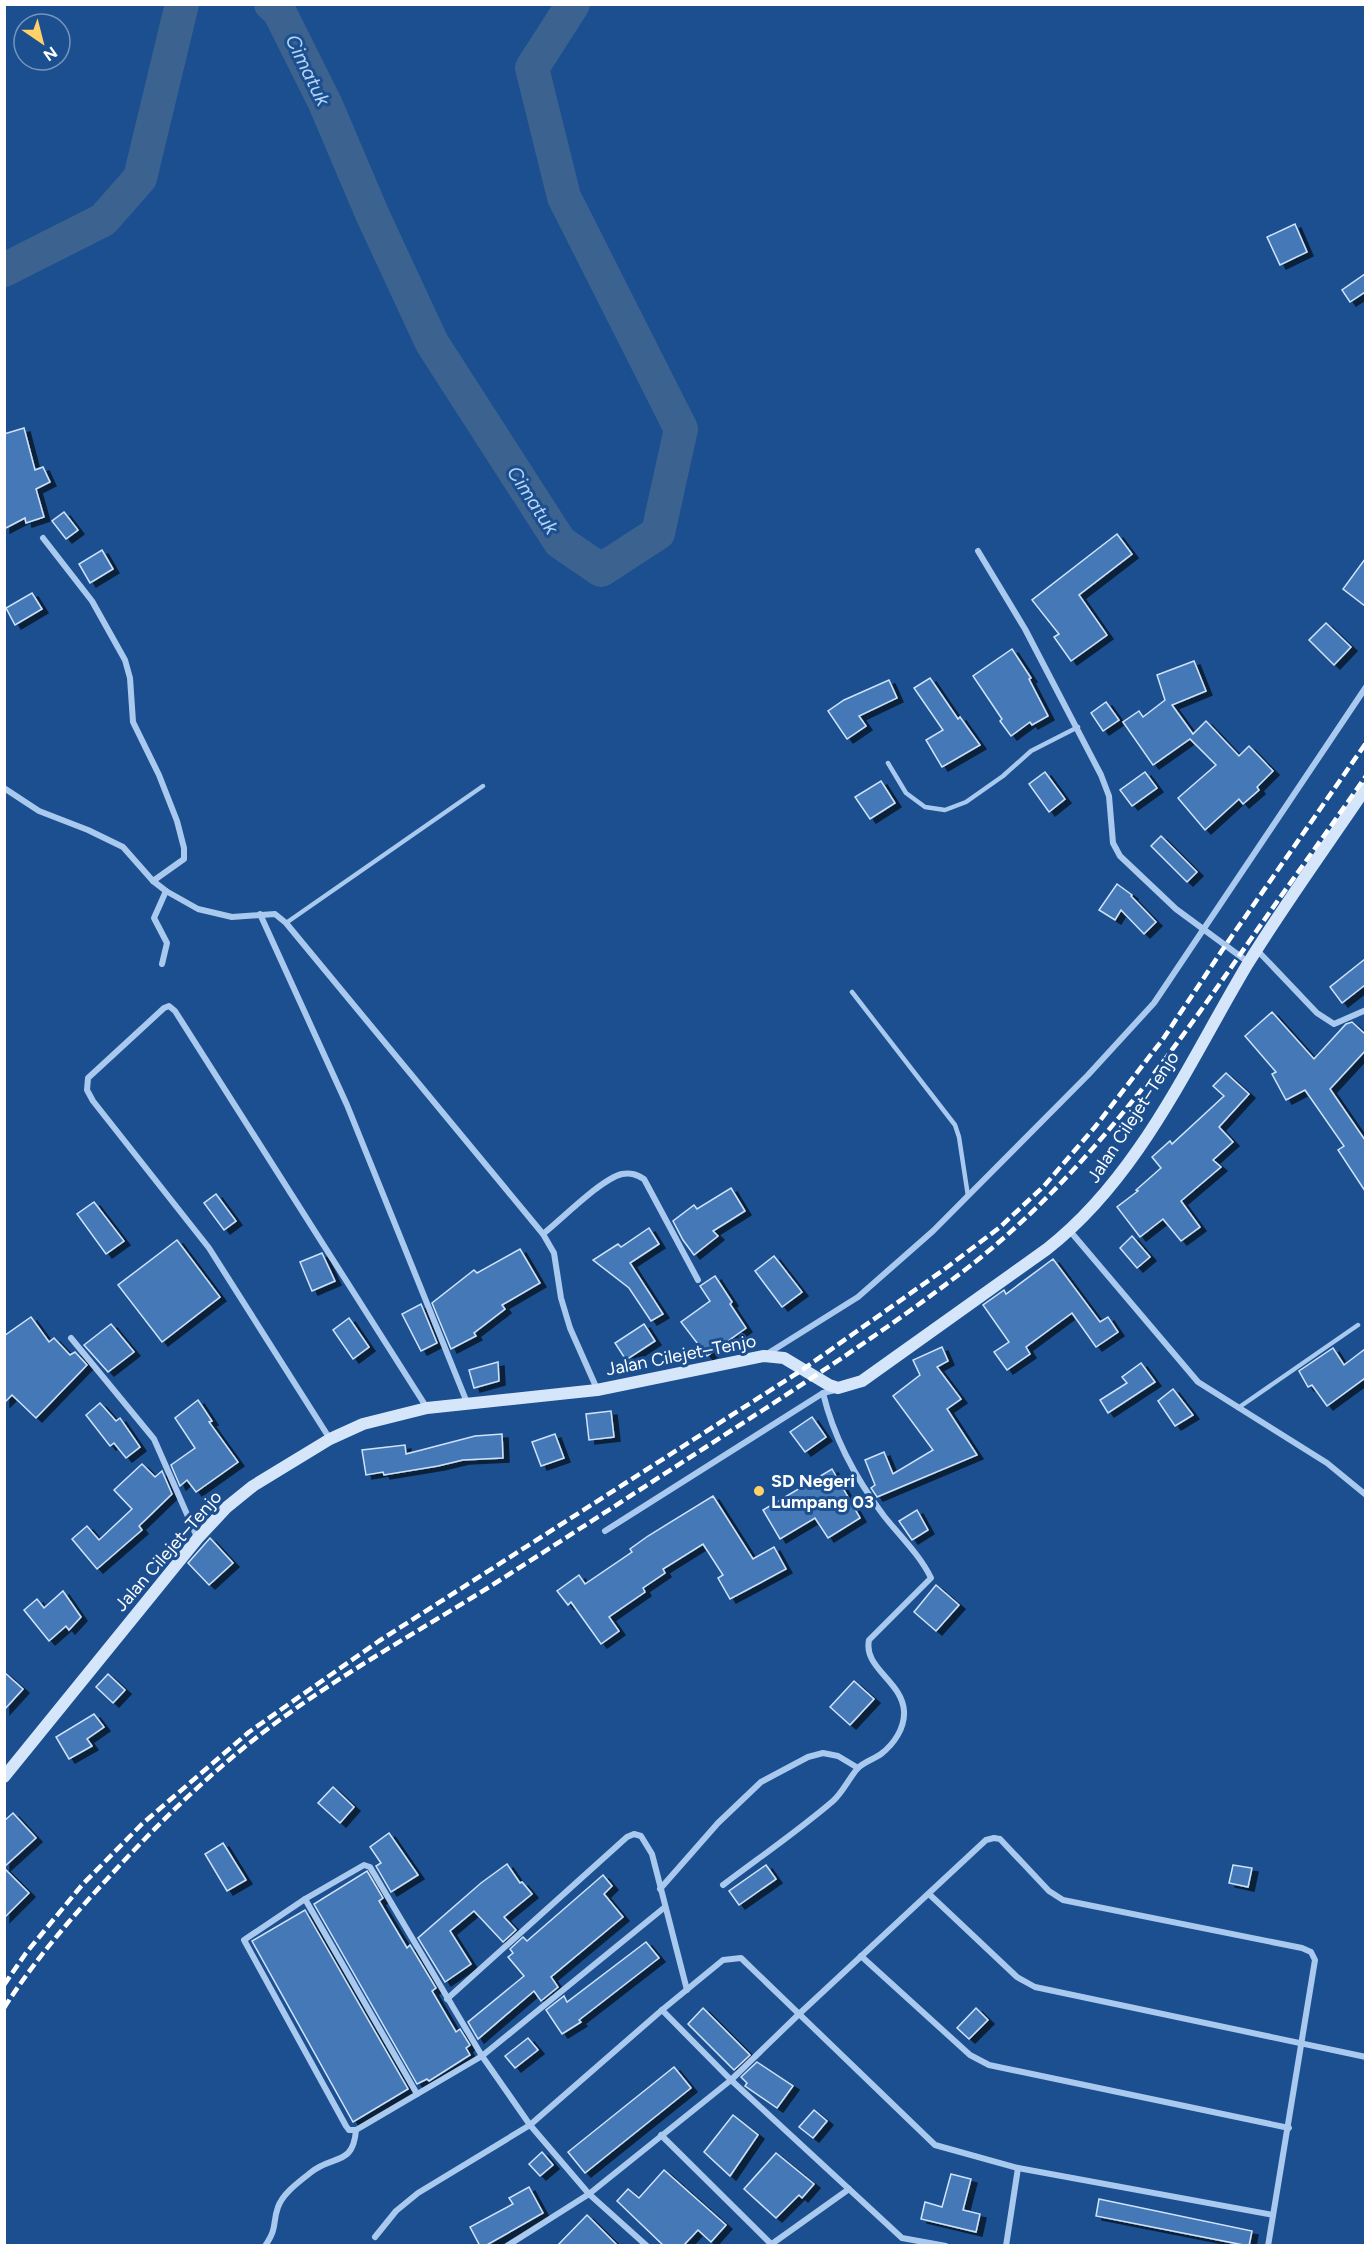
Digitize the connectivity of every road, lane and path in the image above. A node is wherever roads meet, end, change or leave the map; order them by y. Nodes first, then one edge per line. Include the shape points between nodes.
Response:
1 (43, 538) dead end
2 (978, 551) dead end
3 (1365, 687) edge
4 (1078, 727) junction
5 (888, 763) dead end
6 (483, 786) dead end
7 (4, 788) edge
8 (1365, 788) edge
9 (153, 881) junction
10 (166, 891) junction
11 (260, 914) junction
12 (286, 923) junction
13 (1203, 930) junction
14 (1257, 950) junction
15 (1249, 963) junction
16 (162, 964) dead end
17 (852, 992) dead end
18 (1365, 1010) edge
19 (968, 1196) junction
20 (1070, 1231) junction
21 (543, 1234) junction
22 (698, 1280) dead end
23 (1358, 1325) dead end
24 (71, 1338) dead end
25 (764, 1356) junction
26 (838, 1389) junction
27 (597, 1390) junction
28 (823, 1394) junction
29 (468, 1405) junction
30 (427, 1408) junction
31 (1238, 1408) junction
32 (330, 1439) junction
33 (1365, 1495) edge
34 (605, 1531) dead end
35 (198, 1538) junction
36 (858, 1768) junction
37 (4, 1777) edge
38 (723, 1885) dead end
39 (660, 1889) junction
40 (929, 1894) junction
41 (305, 1899) junction
42 (665, 1907) junction
43 (861, 1956) junction
44 (687, 1990) junction
45 (447, 1999) junction
46 (662, 2010) junction
47 (798, 2015) junction
48 (1302, 2044) junction
49 (483, 2056) junction
50 (1365, 2057) edge
51 (731, 2080) junction
52 (417, 2094) junction
53 (530, 2125) junction
54 (1289, 2128) junction
55 (356, 2130) junction
56 (661, 2135) junction
57 (1018, 2168) junction
58 (849, 2188) junction
59 (589, 2194) junction
60 (1274, 2215) junction
61 (375, 2237) dead end
62 (517, 2243) edge
63 (770, 2245) edge
64 (265, 2246) edge
65 (507, 2246) edge
66 (647, 2246) edge
67 (946, 2246) edge
68 (1006, 2246) edge
69 (1268, 2246) edge

1 - 9 street via 92,601 129,670 133,722 159,775 184,848 184,859
2 - 4 street
3 - 13 street
4 - 5 lane via 1031,751 1004,776 966,802 945,810 925,807 906,793
4 - 13 street via 1109,796 1113,843 1120,856
6 - 12 lane
7 - 9 street via 39,811 123,847
8 - 14 main road, Jalan Cilejet–Tenjo
9 - 10 street
10 - 11 street via 215,914
10 - 16 street via 154,918 167,943
11 - 12 street via 275,914
11 - 29 street via 347,1105
12 - 21 street
13 - 15 street
13 - 19 street via 1154,1003
14 - 15 main road, Jalan Cilejet–Tenjo
14 - 18 street via 1317,1013 1334,1024
15 - 20 main road, Jalan Cilejet–Tenjo via 1137,1152
17 - 19 lane via 954,1125
19 - 25 street via 858,1297
20 - 26 main road, Jalan Cilejet–Tenjo via 862,1381
20 - 31 street via 1198,1382
21 - 22 street via 609,1179 635,1174 644,1179
21 - 27 street via 554,1253 570,1328
23 - 31 lane
24 - 35 street via 154,1439
25 - 26 main road, Jalan Cilejet–Tenjo via 784,1358
25 - 27 main road, Jalan Cilejet–Tenjo
26 - 28 street
27 - 29 main road, Jalan Cilejet–Tenjo
28 - 34 street
28 - 36 street via 837,1437 858,1479 931,1578 869,1640 870,1659 897,1690 904,1711 898,1737 882,1754
29 - 30 main road, Jalan Cilejet–Tenjo
30 - 32 main road, Jalan Cilejet–Tenjo via 363,1424
30 - 32 street via 169,1006 88,1078 87,1090 208,1248
31 - 33 street via 1327,1463
32 - 35 main road, Jalan Cilejet–Tenjo via 253,1486
35 - 37 main road, Jalan Cilejet–Tenjo
36 - 38 street via 834,1800
36 - 39 street via 838,1756 823,1754 808,1757 761,1782 718,1823
39 - 42 street
39 - 45 street via 652,1854 640,1836 627,1837
40 - 43 street
40 - 48 street via 1017,1977 1035,1987
40 - 48 street via 986,1840 994,1838 1000,1839 1049,1891 1063,1900 1302,1948 1311,1952 1315,1960
41 - 45 street via 364,1865 370,1867
41 - 52 street
41 - 55 street via 246,1937 244,1944 346,2126
42 - 44 street
42 - 49 street
43 - 47 street
43 - 54 street via 970,2055 989,2065
44 - 46 street
44 - 47 street via 723,1960 741,1958
45 - 49 street
46 - 51 street
46 - 53 street
47 - 51 street
47 - 57 street via 935,2145
48 - 50 street
48 - 54 street
49 - 52 street
49 - 53 street
51 - 56 street
51 - 58 street
52 - 55 street
53 - 59 street
53 - 61 street via 418,2193 396,2211
54 - 60 street
55 - 64 street via 355,2146 350,2153 319,2166 285,2196
56 - 59 street
56 - 63 street
57 - 60 street
57 - 68 street
58 - 63 street
58 - 67 street via 902,2238
59 - 62 street
59 - 66 street
60 - 69 street
62 - 65 street

